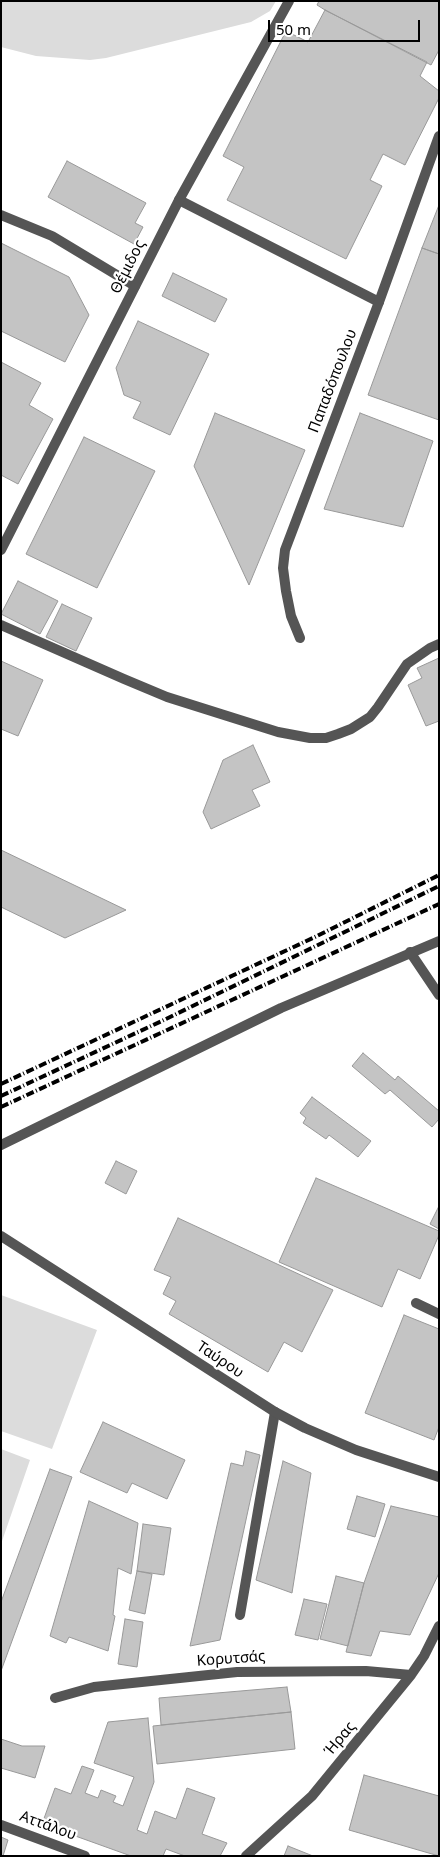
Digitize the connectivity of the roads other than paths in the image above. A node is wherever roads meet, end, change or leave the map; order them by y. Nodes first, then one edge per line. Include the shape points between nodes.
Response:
1 (289, 1) edge
2 (439, 136) edge
3 (179, 200) junction
4 (1, 215) edge
5 (135, 286) junction
6 (379, 302) junction
7 (1, 550) edge
8 (1, 625) edge
9 (300, 638) dead end
10 (439, 644) edge
11 (439, 941) edge
12 (410, 952) junction
13 (439, 995) edge
14 (1, 1146) edge
15 (1, 1236) edge
16 (416, 1303) dead end
17 (439, 1314) edge
18 (275, 1412) junction
19 (439, 1477) edge
20 (240, 1616) dead end
21 (439, 1626) edge
22 (411, 1675) junction
23 (56, 1698) dead end
24 (1, 1825) edge
25 (84, 1856) edge
26 (246, 1856) edge

1 - 3 street, Θέμιδος
2 - 6 street, Παπαδόπουλου
3 - 5 street, Θέμιδος
3 - 6 street
4 - 5 street via 52,236
5 - 7 street, Θέμιδος
6 - 9 street, Παπαδόπουλου via 285,550 286,591
8 - 10 street via 168,697 269,729 310,738 338,734 370,716 407,664
11 - 12 street
12 - 13 street
12 - 14 street via 281,1008
15 - 18 street, Ταύρου
16 - 17 street
18 - 19 street, Ταύρου via 356,1450
18 - 20 street
21 - 22 street, Ήρας
22 - 23 street, Κορυτσάς via 366,1671 237,1672 94,1687
22 - 26 street, Ήρας via 312,1796
24 - 25 street, Αττάλου

